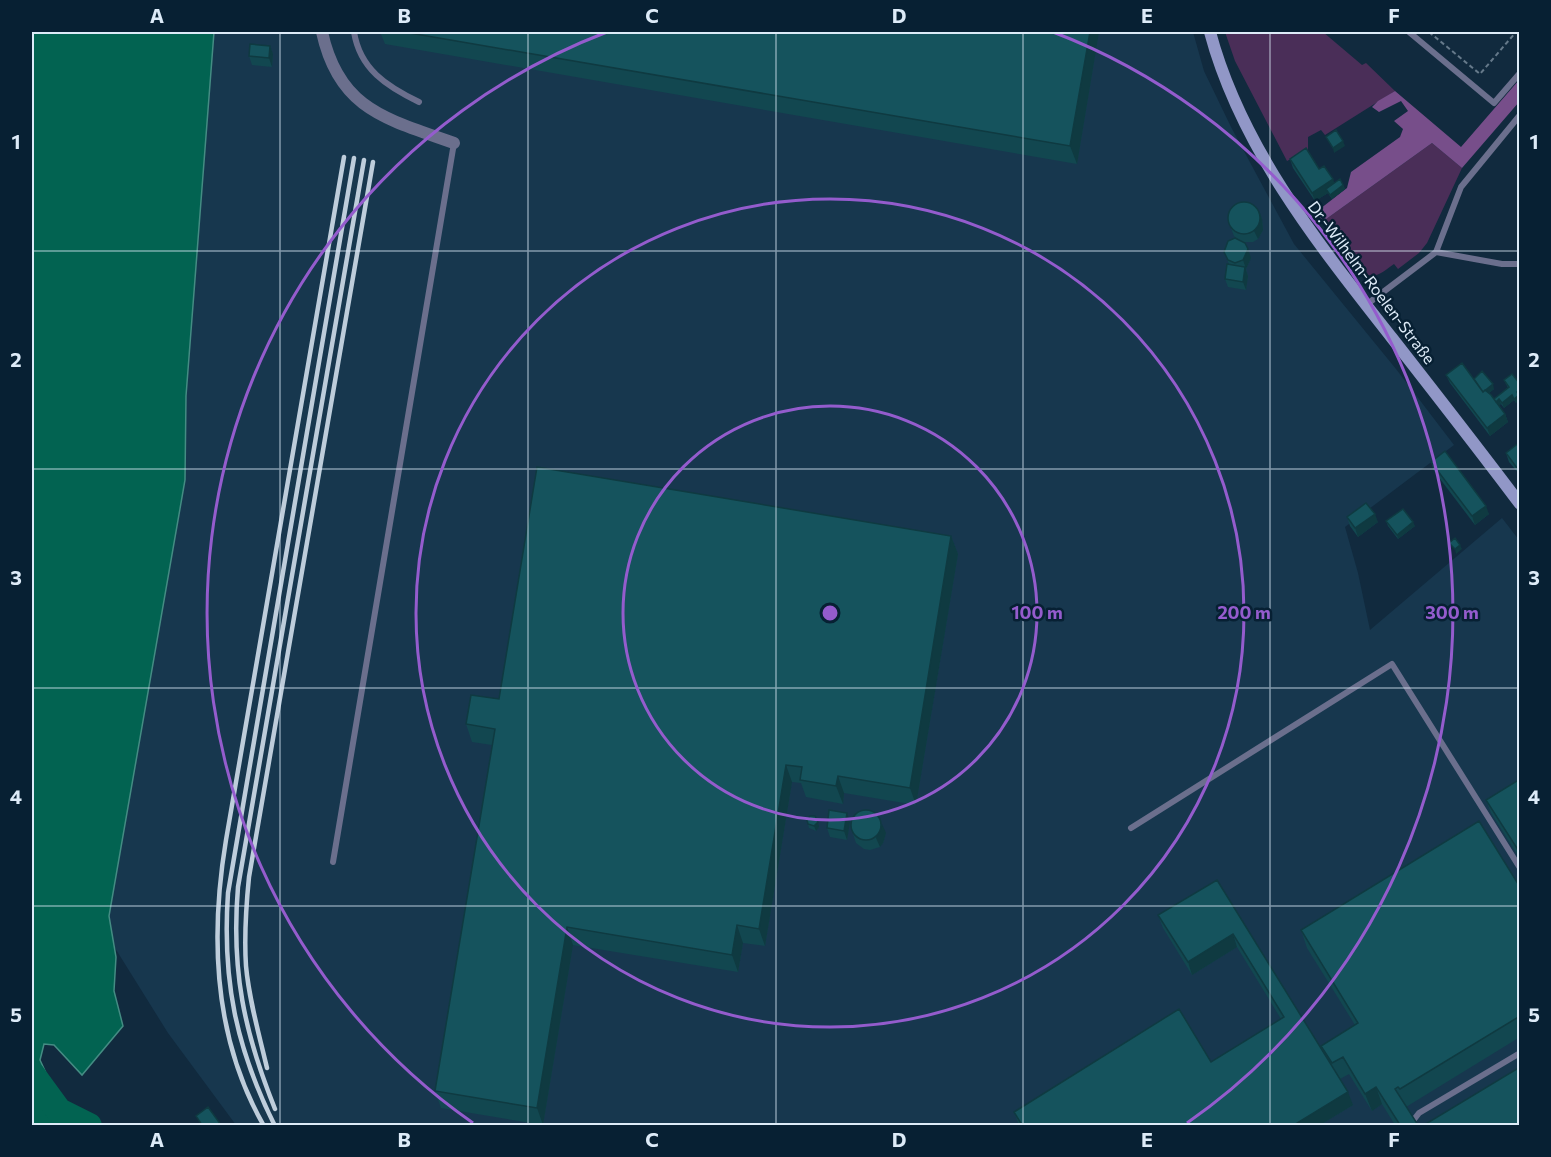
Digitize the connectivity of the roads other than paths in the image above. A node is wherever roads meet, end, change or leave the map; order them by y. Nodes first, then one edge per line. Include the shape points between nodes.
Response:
1 (322, 32) edge
2 (354, 32) edge
3 (1210, 32) edge
4 (1409, 32) edge
5 (1520, 73) edge
6 (419, 102) dead end
7 (1520, 115) edge
8 (454, 143) joint
9 (1436, 252) junction
10 (1520, 264) edge
11 (1366, 305) junction
12 (1520, 504) edge
13 (1131, 828) dead end
14 (333, 862) dead end
15 (1520, 868) edge
16 (1520, 1053) edge
17 (1412, 1122) edge

1 - 8 street via 337,75 364,106 382,117
2 - 6 lane via 357,49 371,70 393,89
3 - 11 main road, Dr.-Wilhelm-Roelen-Straße via 1239,110 1273,173 1313,237
4 - 5 lane via 1494,103
7 - 9 lane via 1461,187
8 - 14 lane
9 - 10 lane
9 - 11 lane
11 - 12 main road, Dr.-Wilhelm-Roelen-Straße
13 - 15 lane via 1392,663
16 - 17 lane via 1419,1113

